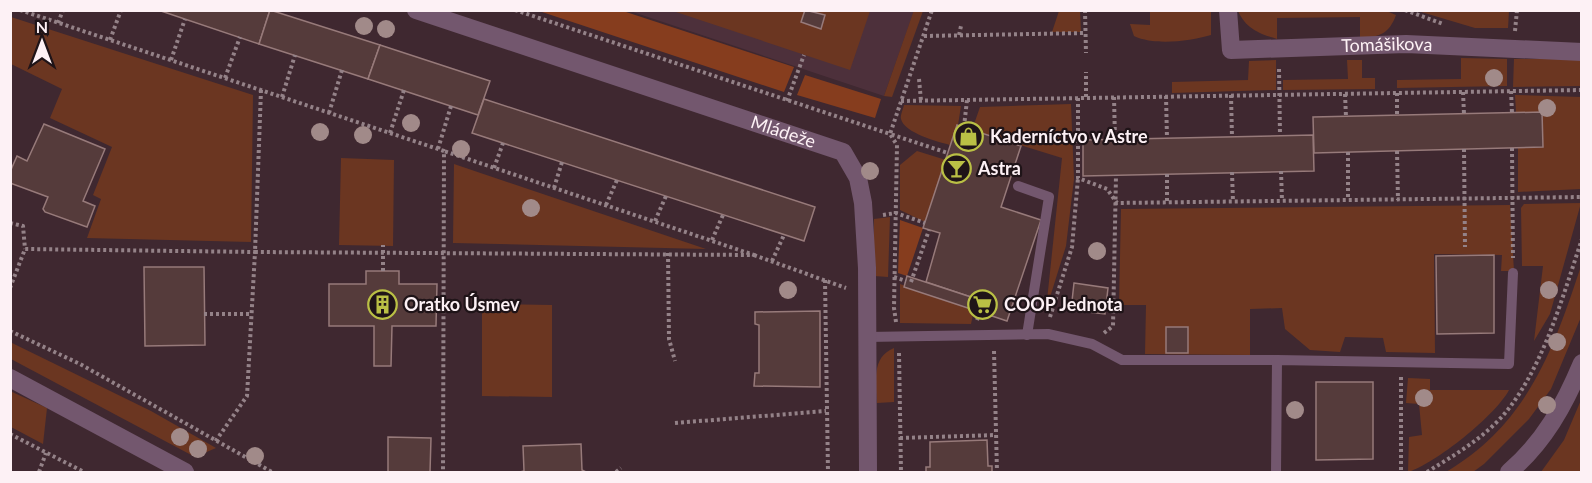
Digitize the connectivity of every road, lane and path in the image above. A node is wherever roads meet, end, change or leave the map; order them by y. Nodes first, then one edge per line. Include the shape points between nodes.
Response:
1 (20, 10) edge
2 (63, 10) edge
3 (121, 10) edge
4 (416, 10) edge
5 (515, 10) edge
6 (932, 10) edge
7 (1085, 10) edge
8 (1228, 10) edge
9 (185, 19) dead end
10 (58, 23) junction
11 (960, 26) dead end
12 (1022, 26) dead end
13 (1085, 33) junction
14 (1022, 34) junction
15 (960, 35) junction
16 (924, 36) junction
17 (240, 37) dead end
18 (110, 40) junction
19 (1581, 52) edge
20 (1086, 53) dead end
21 (295, 55) dead end
22 (804, 55) dead end
23 (171, 60) junction
24 (342, 70) dead end
25 (1086, 72) dead end
26 (225, 78) junction
27 (919, 79) dead end
28 (261, 90) junction
29 (404, 90) dead end
30 (1581, 90) edge
31 (1511, 91) junction
32 (1464, 92) junction
33 (1397, 93) junction
34 (1345, 94) junction
35 (1280, 95) junction
36 (1166, 96) junction
37 (1231, 96) junction
38 (282, 97) junction
39 (1114, 97) junction
40 (1078, 98) junction
41 (1086, 98) junction
42 (787, 100) junction
43 (967, 100) junction
44 (901, 101) junction
45 (921, 101) junction
46 (451, 106) dead end
47 (329, 113) junction
48 (1512, 113) dead end
49 (1464, 114) dead end
50 (1397, 115) dead end
51 (1346, 117) dead end
52 (964, 127) dead end
53 (390, 133) junction
54 (890, 134) junction
55 (1280, 135) dead end
56 (1232, 136) dead end
57 (1167, 138) dead end
58 (1115, 139) dead end
59 (502, 143) dead end
60 (1512, 148) dead end
61 (438, 149) junction
62 (1464, 149) dead end
63 (444, 151) junction
64 (1397, 151) dead end
65 (1348, 152) dead end
66 (948, 153) dead end
67 (562, 162) dead end
68 (494, 168) junction
69 (1281, 171) dead end
70 (1232, 172) dead end
71 (1167, 174) dead end
72 (1116, 175) dead end
73 (1078, 178) junction
74 (616, 180) dead end
75 (1018, 186) dead end
76 (554, 188) junction
77 (666, 196) dead end
78 (1581, 197) edge
79 (1513, 198) junction
80 (1464, 199) junction
81 (1348, 200) junction
82 (1398, 200) junction
83 (1282, 201) junction
84 (1233, 202) junction
85 (1117, 203) junction
86 (1167, 203) junction
87 (606, 205) junction
88 (896, 213) junction
89 (723, 215) dead end
90 (864, 216) junction
91 (655, 221) junction
92 (10, 223) edge
93 (925, 223) dead end
94 (929, 230) dead end
95 (784, 235) dead end
96 (712, 240) junction
97 (383, 245) dead end
98 (1465, 247) dead end
99 (25, 249) junction
100 (255, 252) junction
101 (382, 252) junction
102 (443, 252) junction
103 (668, 253) junction
104 (754, 255) junction
105 (772, 261) junction
106 (382, 271) dead end
107 (1513, 273) joint
108 (894, 277) junction
109 (906, 281) dead end
110 (911, 282) dead end
111 (10, 288) edge
112 (204, 314) dead end
113 (251, 314) junction
114 (10, 331) edge
115 (1048, 334) junction
116 (993, 335) junction
117 (1027, 335) junction
118 (899, 336) junction
119 (867, 337) junction
120 (1092, 344) junction
121 (1277, 360) junction
122 (675, 361) dead end
123 (1401, 362) junction
124 (1581, 363) edge
125 (10, 378) edge
126 (826, 411) junction
127 (675, 423) dead end
128 (10, 434) edge
129 (996, 435) junction
130 (900, 438) junction
131 (215, 442) junction
132 (46, 453) junction
133 (621, 468) dead end
134 (39, 472) edge
135 (84, 472) edge
136 (185, 472) edge
137 (272, 472) edge
138 (443, 472) edge
139 (616, 472) edge
140 (828, 472) edge
141 (868, 472) edge
142 (901, 472) edge
143 (997, 472) edge
144 (1276, 472) edge
145 (1401, 472) edge
146 (1509, 472) edge

1 - 10 path
2 - 10 path
3 - 18 path
4 - 90 street, Mládeže via 843,152 858,178
5 - 42 path
6 - 16 path
7 - 13 path
8 - 19 street, Tomášikova via 1231,50 1406,44
9 - 23 path
10 - 18 path
11 - 15 path
12 - 14 path
13 - 14 path
13 - 20 path
14 - 15 path
15 - 16 path
16 - 44 path
17 - 26 path
18 - 23 path
21 - 38 path
22 - 42 path
23 - 26 path
24 - 47 path
25 - 41 path
26 - 28 path
27 - 45 path
28 - 38 path
28 - 100 path
29 - 53 path
30 - 31 path
31 - 32 path
31 - 48 path
32 - 33 path
32 - 49 path
33 - 34 path
33 - 50 path
34 - 35 path
34 - 51 path
35 - 37 path
35 - 55 path
36 - 37 path
36 - 39 path
36 - 57 path
37 - 56 path
38 - 47 path
39 - 41 path
39 - 58 path
40 - 41 path
40 - 43 path
40 - 73 path
42 - 54 path
43 - 45 path
43 - 52 path
44 - 45 path
44 - 54 path
46 - 61 path
47 - 53 path
53 - 61 path
54 - 66 path
54 - 88 path via 897,146
59 - 68 path
60 - 79 path
61 - 63 path
62 - 80 path
63 - 68 path
63 - 102 path
64 - 82 path
65 - 81 path
67 - 76 path
68 - 76 path
69 - 83 path
70 - 84 path
71 - 86 path
72 - 85 path
73 - 85 path via 1107,189
73 - 115 path via 1072,247 1051,310
74 - 87 path
75 - 117 lane via 1049,197
76 - 87 path
77 - 91 path
78 - 79 path
79 - 80 path
79 - 107 path
80 - 82 path
80 - 98 path
81 - 82 path
81 - 83 path
83 - 84 path
84 - 86 path
85 - 86 path
85 - 120 path via 1113,326
87 - 91 path
88 - 90 path
88 - 93 path
88 - 108 path
89 - 96 path
90 - 119 street, Mládeže
91 - 96 path
92 - 99 path via 23,226
94 - 110 path
95 - 105 path
96 - 104 path
97 - 101 path
99 - 100 path
99 - 111 path
100 - 101 path
100 - 113 path
101 - 102 path
101 - 106 path
102 - 103 path
102 - 138 path
103 - 104 path
103 - 122 path via 669,339
104 - 105 path
105 - 126 path via 825,280
107 - 123 lane via 1509,364
108 - 109 path
108 - 118 path
112 - 113 path
113 - 131 path via 247,396
114 - 131 path via 80,364
115 - 117 lane
115 - 120 lane
116 - 117 lane
116 - 118 lane
116 - 129 path
118 - 119 lane
118 - 130 path
119 - 141 street, Mládeže
120 - 121 lane via 1122,360
121 - 123 lane
121 - 144 lane
123 - 145 path
124 - 146 street via 1563,407 1546,434
125 - 136 street
126 - 127 path
126 - 140 path
128 - 132 path
129 - 130 path
129 - 143 path
130 - 142 path
131 - 137 path
132 - 134 path
132 - 135 path
133 - 139 path

